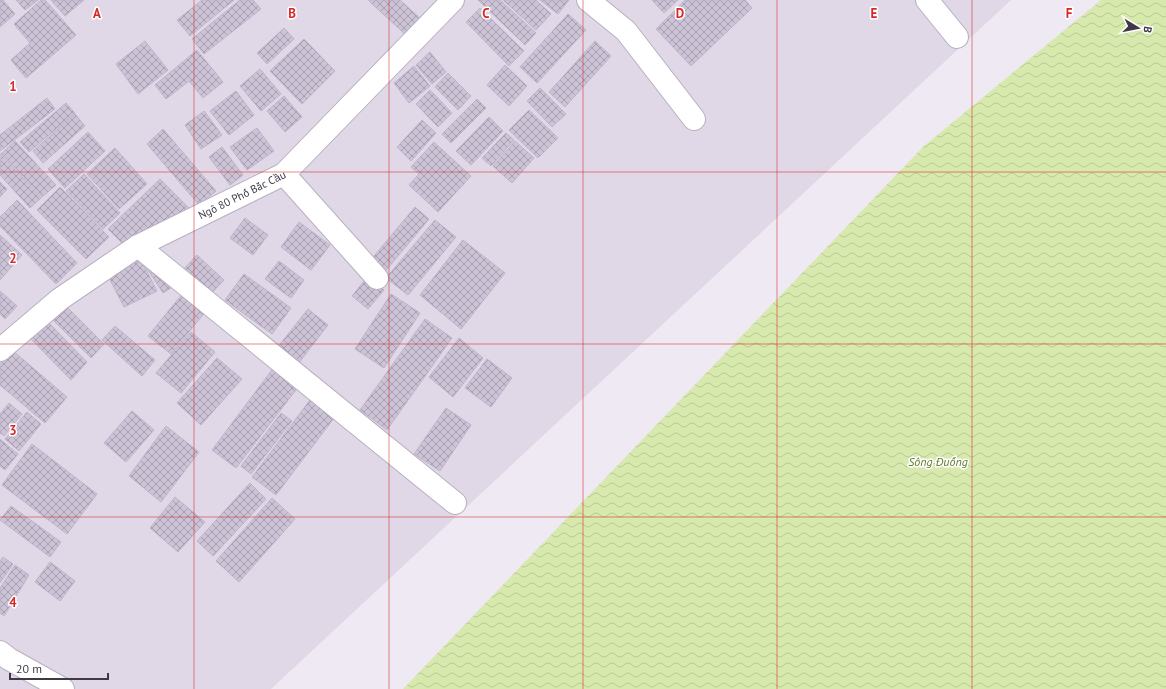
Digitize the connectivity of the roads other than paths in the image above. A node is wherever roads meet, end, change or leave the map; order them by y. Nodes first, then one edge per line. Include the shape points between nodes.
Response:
1 (453, 0) edge
2 (588, 0) edge
3 (927, 0) edge
4 (957, 38) dead end
5 (694, 120) dead end
6 (284, 174) junction
7 (138, 246) junction
8 (377, 278) dead end
9 (0, 350) edge
10 (455, 503) dead end
11 (0, 652) edge
12 (63, 689) edge

1 - 6 street, Ngõ 80 Phố Bắc Cầu
2 - 5 street via 626,31
3 - 4 street
6 - 7 street, Ngõ 80 Phố Bắc Cầu
6 - 8 street
7 - 9 street, Ngõ 80 Phố Bắc Cầu via 60,299
7 - 10 street
11 - 12 street

